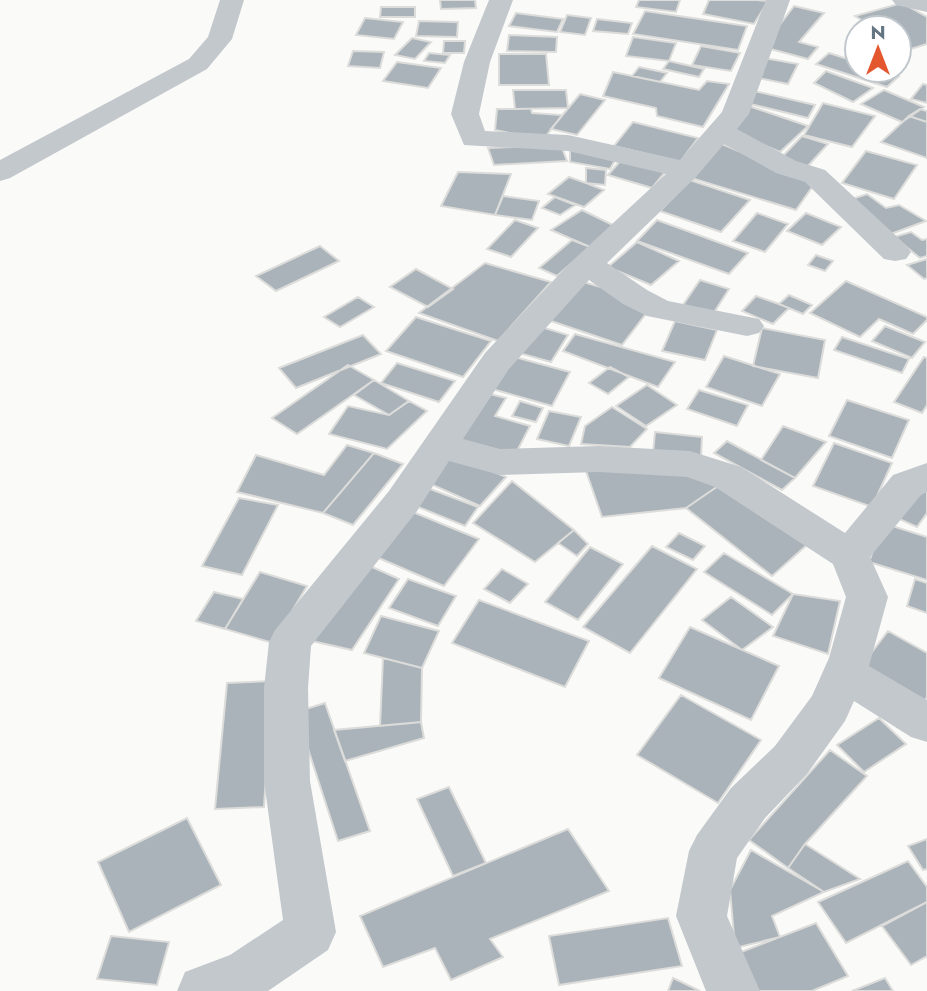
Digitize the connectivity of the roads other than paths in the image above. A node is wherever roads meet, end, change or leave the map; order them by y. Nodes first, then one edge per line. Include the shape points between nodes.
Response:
1 (232, 0) edge
2 (501, 0) edge
3 (778, 0) edge
4 (904, 0) edge
5 (927, 5) edge
6 (720, 131) junction
7 (686, 171) junction
8 (0, 173) edge
9 (895, 252) dead end
10 (587, 264) junction
11 (747, 326) dead end
12 (440, 446) junction
13 (927, 476) edge
14 (849, 555) junction
15 (845, 673) junction
16 (927, 723) edge
17 (204, 991) edge
18 (733, 991) edge

1 - 8 street via 220,39 198,64
2 - 7 street via 477,62 466,114 474,139 568,143
3 - 6 street via 735,114
4 - 5 street
6 - 7 street
6 - 9 street via 786,167 816,176
7 - 10 street
10 - 11 street via 659,309
10 - 12 street via 497,361
12 - 14 street via 500,462 599,459 690,464 727,477
12 - 17 street via 403,502 290,642 287,781 310,932 247,974
13 - 14 street via 907,485
14 - 15 street via 867,597
15 - 16 street
15 - 18 street via 829,708 790,760 748,803 714,851 701,916

